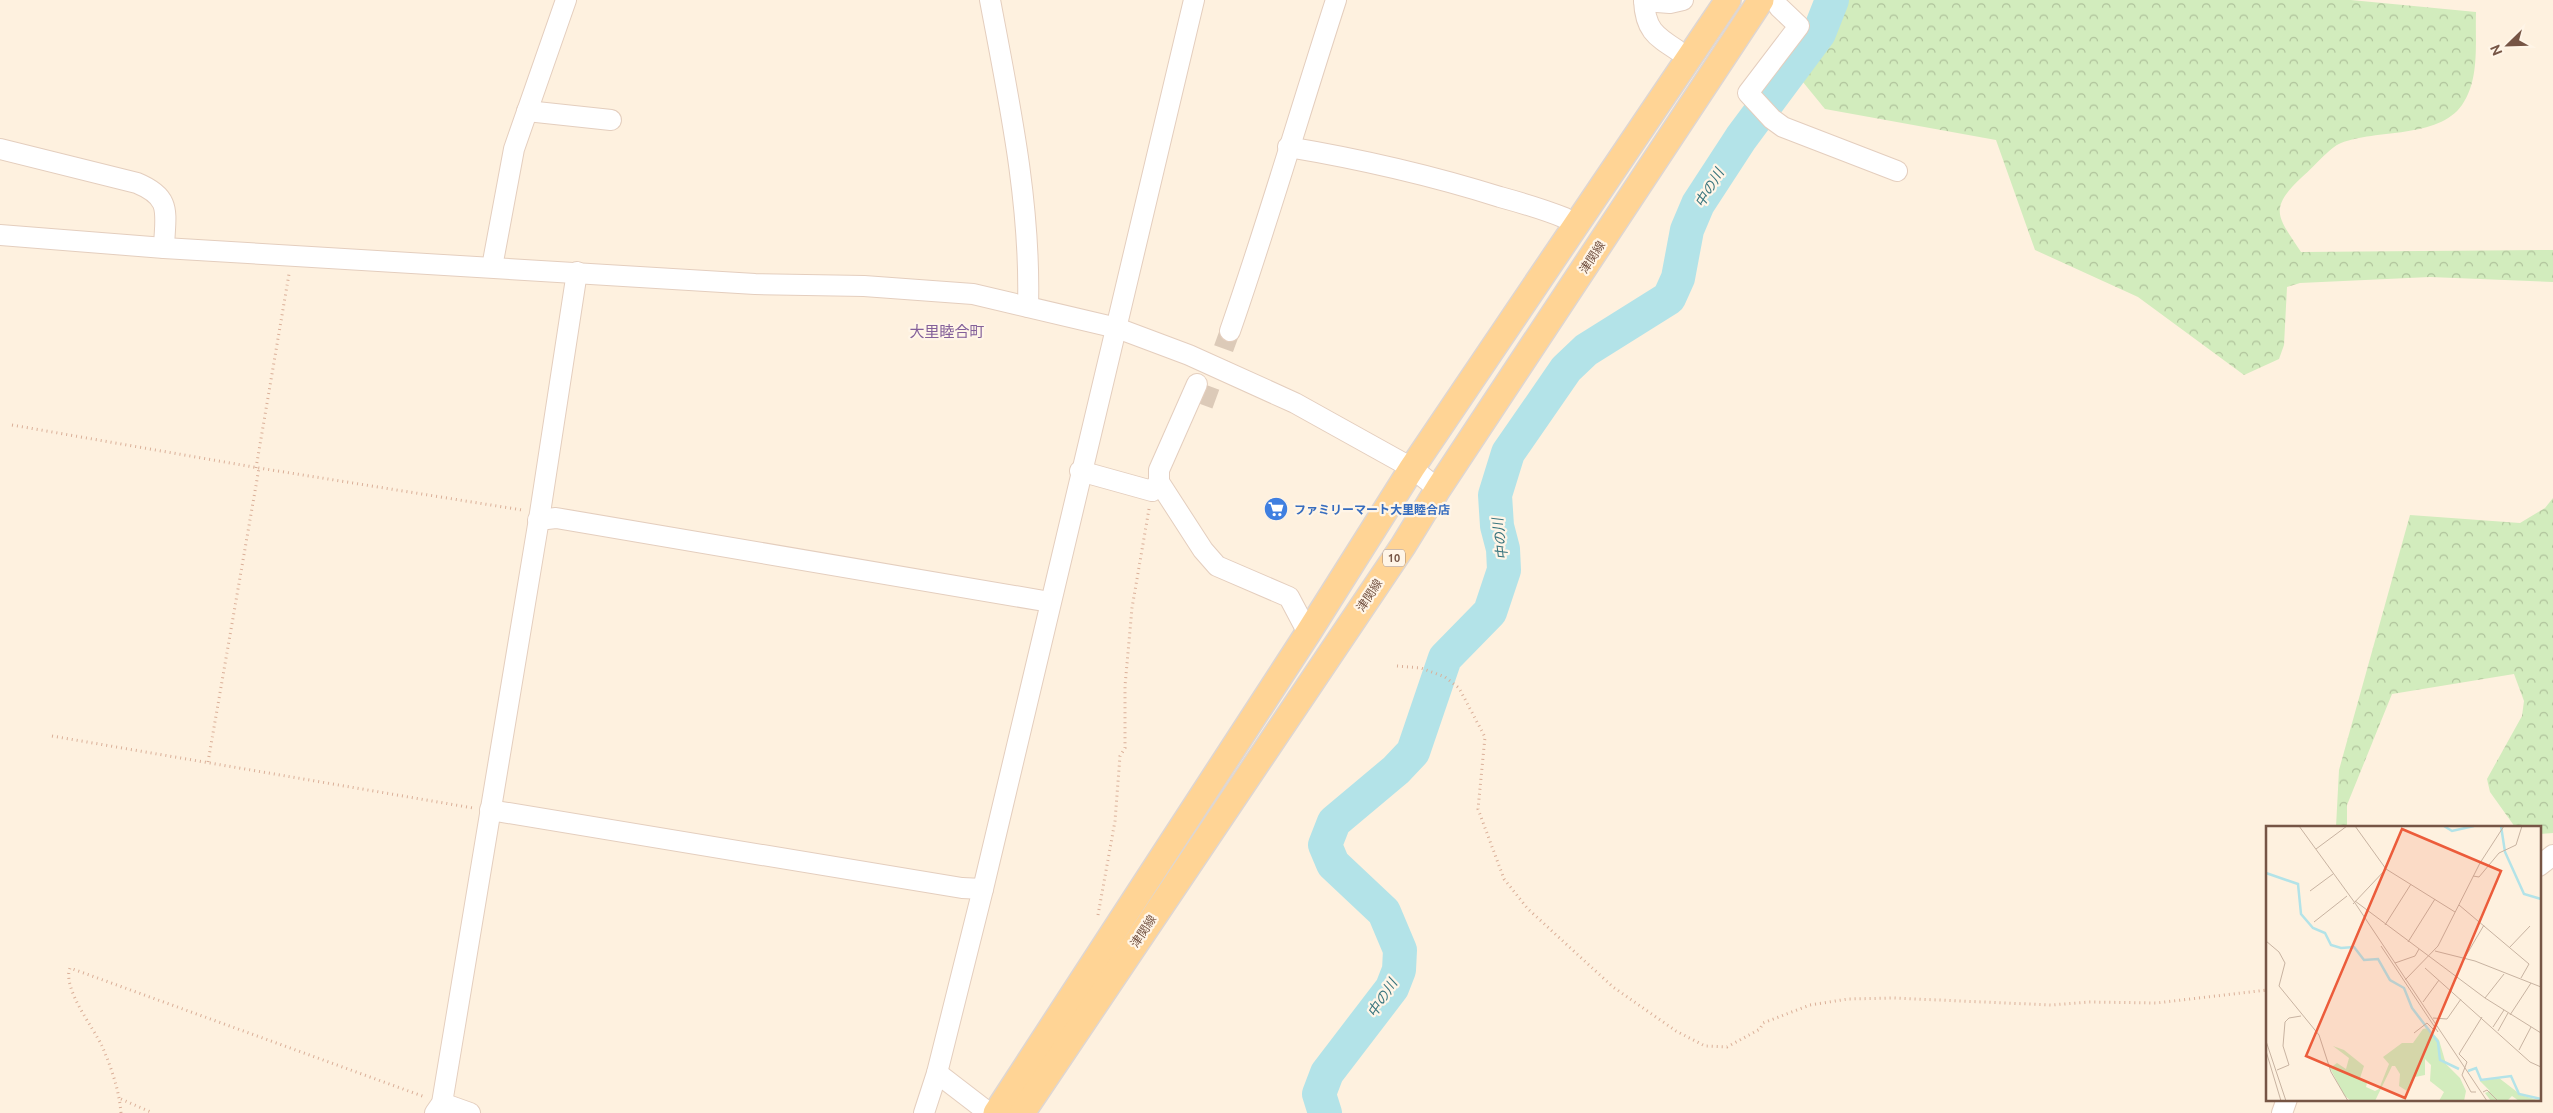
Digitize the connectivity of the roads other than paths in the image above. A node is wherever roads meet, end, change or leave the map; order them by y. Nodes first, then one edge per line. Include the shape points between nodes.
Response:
1 (566, 0) edge
2 (987, 0) edge
3 (1194, 0) edge
4 (1336, 0) edge
5 (1644, 0) edge
6 (1683, 0) edge
7 (1728, 0) edge
8 (1770, 4) edge
9 (1677, 50) dead end
10 (527, 111) junction
11 (611, 120) dead end
12 (1288, 147) junction
13 (0, 149) edge
14 (1897, 171) dead end
15 (1565, 218) dead end
16 (0, 235) edge
17 (164, 248) junction
18 (492, 267) junction
19 (577, 272) junction
20 (1028, 307) junction
21 (1117, 328) junction
22 (1234, 338) tunnel mouth
23 (1197, 384) tunnel mouth
24 (1203, 405) tunnel mouth
25 (1412, 468) junction
26 (1080, 471) junction
27 (1158, 487) junction
28 (1438, 489) junction
29 (539, 517) junction
30 (1050, 602) junction
31 (1308, 633) junction
32 (490, 810) junction
33 (2553, 855) edge
34 (2540, 865) edge
35 (983, 889) junction
36 (937, 1073) junction
37 (2287, 1100) edge
38 (439, 1108) edge
39 (470, 1113) edge
40 (924, 1113) edge
41 (989, 1113) edge
42 (996, 1113) edge
43 (1022, 1113) edge
44 (2282, 1113) edge

1 - 10 street
2 - 20 street via 1022,190 1029,274
3 - 21 street
4 - 12 street
5 - 6 street via 1670,4
5 - 9 street via 1644,14 1656,36
7 - 25 main road, 津関線 / 10
8 - 14 street via 1799,26 1748,93 1772,119 1800,135
8 - 28 main road, 津関線 / 10
10 - 11 street
10 - 18 street via 514,149
12 - 15 street via 1444,179
12 - 22 street
13 - 17 street via 137,183 153,190 159,194 165,214
16 - 17 street
17 - 18 street
18 - 19 street
19 - 20 street via 973,294
19 - 29 street
20 - 21 street
21 - 25 street via 1189,355 1295,403
21 - 26 street
23 - 27 street via 1159,470
24 - 27 street
25 - 28 street
25 - 31 main road, 津関線 / 10
26 - 27 street
26 - 30 street
27 - 31 street via 1217,566 1289,597
28 - 43 main road, 津関線 / 10
29 - 30 street
29 - 32 street
30 - 35 street
31 - 42 main road, 津関線 / 10
32 - 35 street
32 - 38 street
33 - 34 street
35 - 36 street
36 - 40 street
36 - 41 street
37 - 44 street
38 - 39 street

